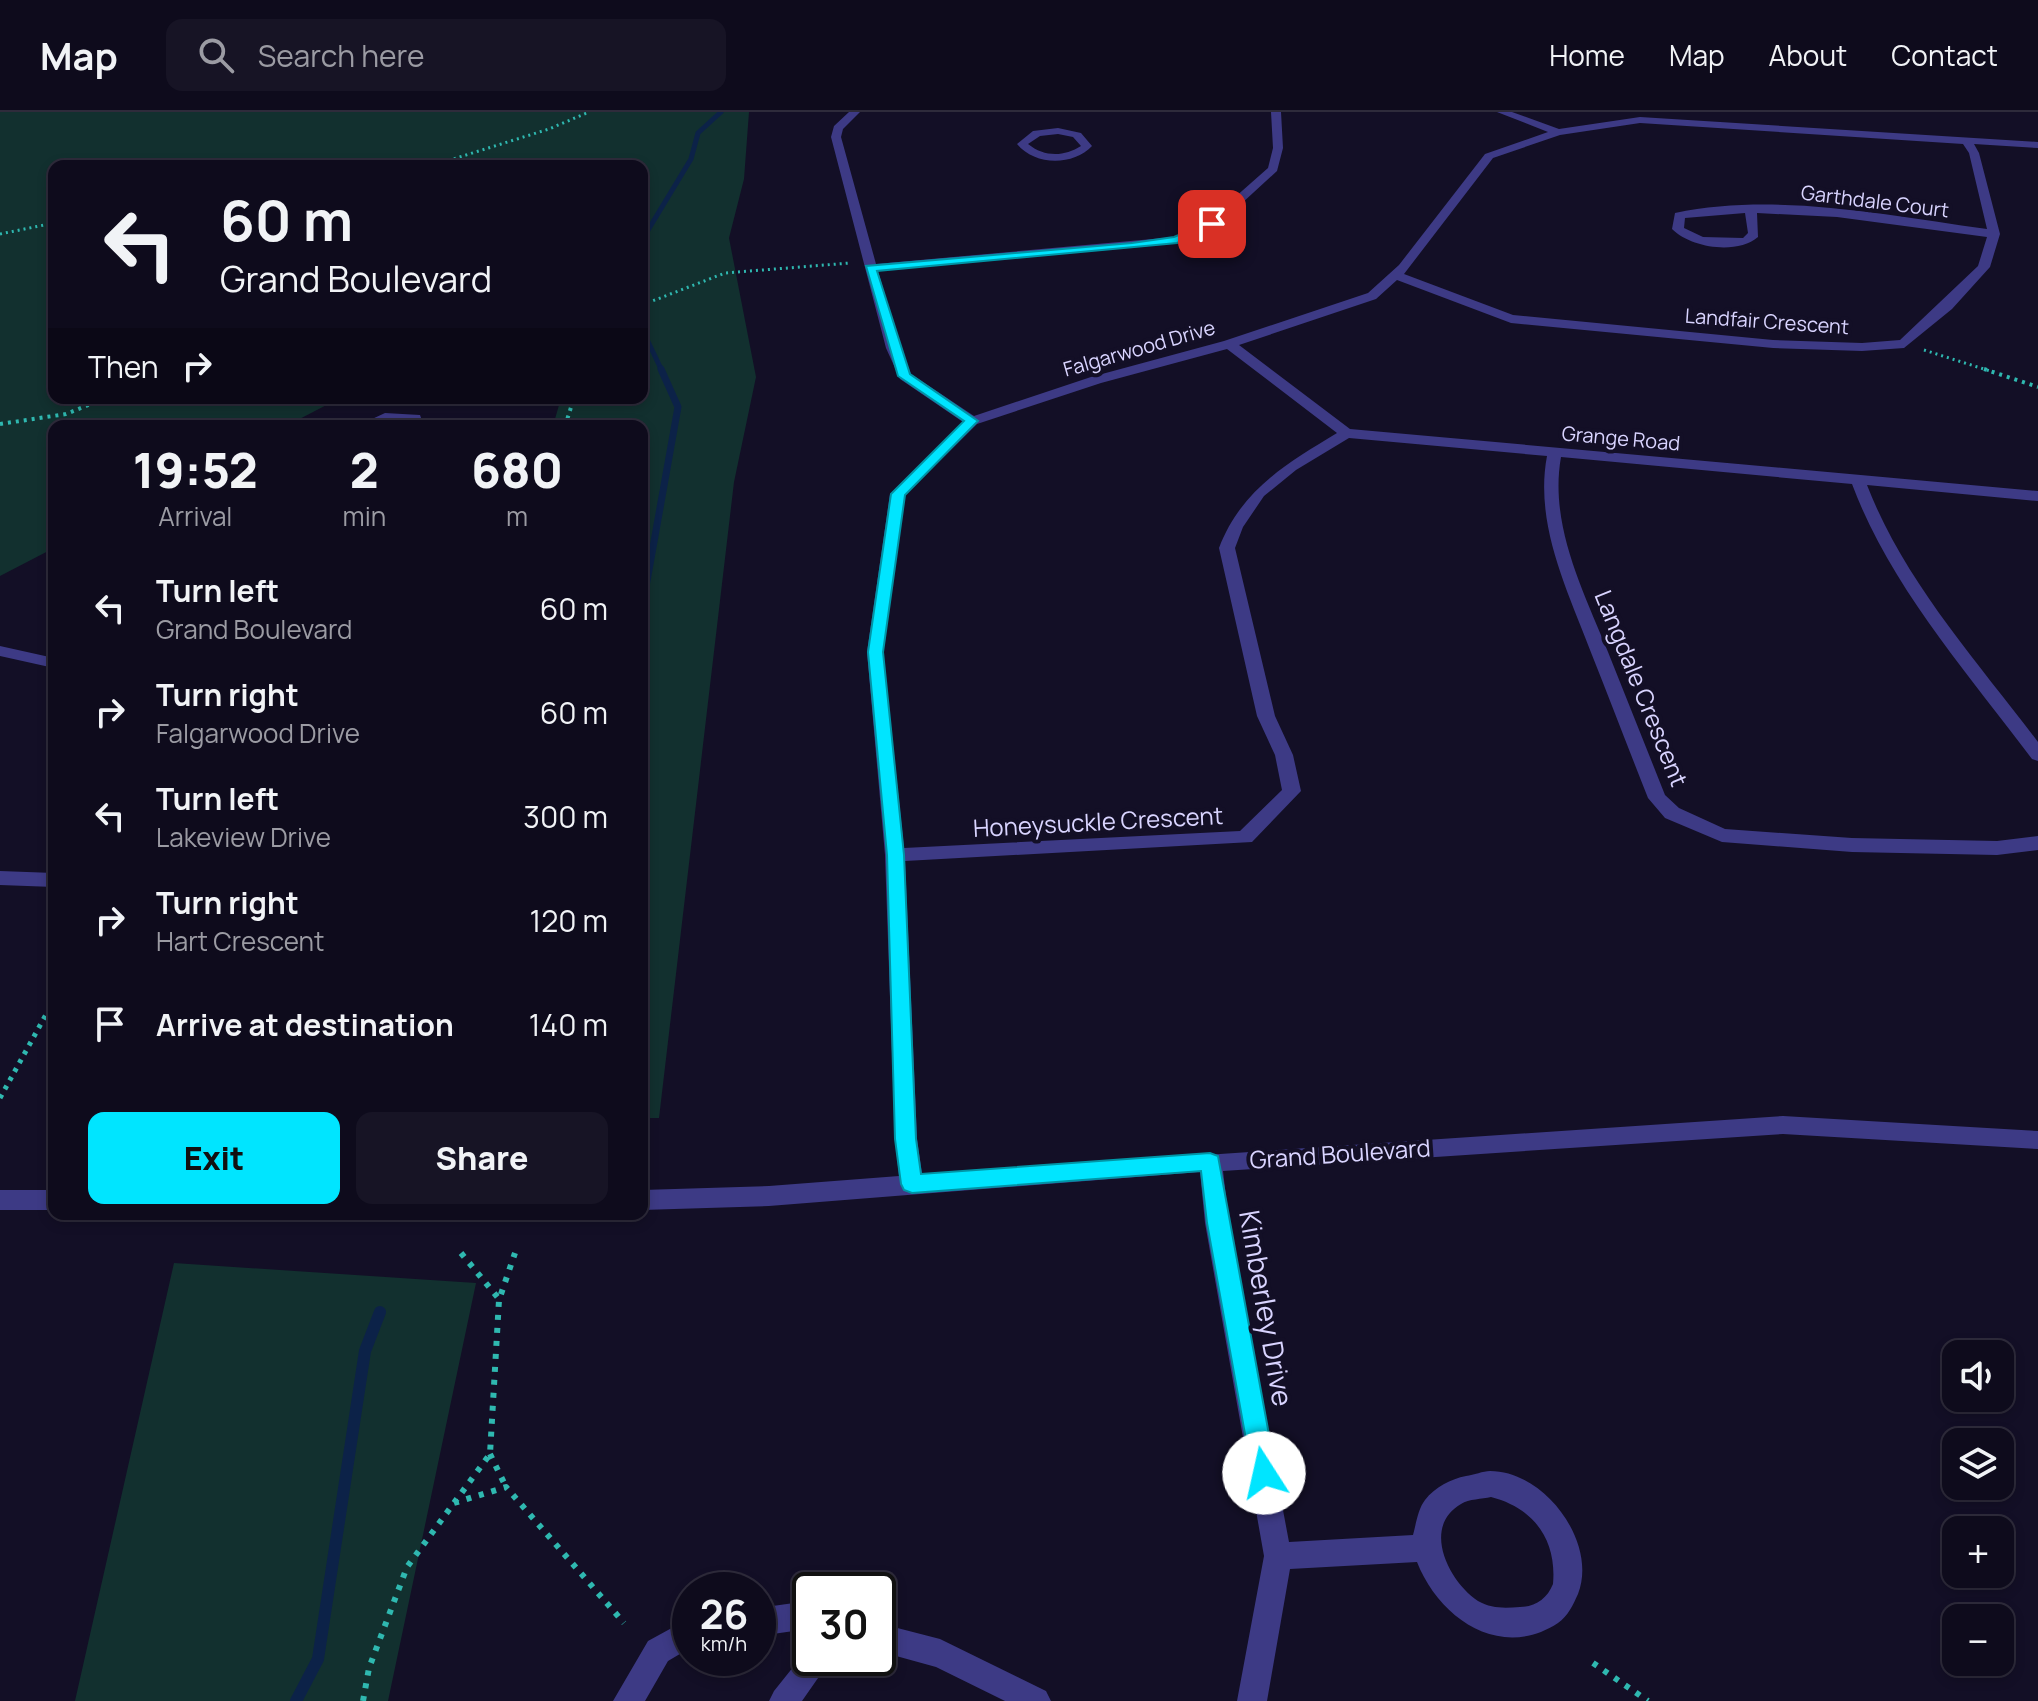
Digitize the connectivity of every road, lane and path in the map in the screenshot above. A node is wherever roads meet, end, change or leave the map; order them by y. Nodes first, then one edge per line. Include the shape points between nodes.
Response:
1 (589, 112) edge
2 (855, 112) edge
3 (1276, 112) edge
4 (1502, 112) edge
5 (1059, 126) joint
6 (1558, 132) junction
7 (1968, 143) junction
8 (2038, 145) edge
9 (449, 160) edge
10 (1751, 211) junction
11 (48, 224) edge
12 (0, 234) edge
13 (1994, 234) junction
14 (870, 268) junction
15 (1396, 275) junction
16 (648, 305) edge
17 (1229, 344) junction
18 (1904, 344) junction
19 (2038, 387) edge
20 (90, 404) edge
21 (378, 420) edge
22 (416, 420) edge
23 (972, 421) junction
24 (0, 424) edge
25 (1346, 433) junction
26 (1555, 451) junction
27 (1858, 480) junction
28 (2038, 496) edge
29 (0, 651) edge
30 (48, 662) edge
31 (2038, 755) edge
32 (2038, 843) edge
33 (895, 855) junction
34 (0, 878) edge
35 (48, 880) edge
36 (48, 1011) edge
37 (0, 1098) edge
38 (2038, 1140) edge
39 (1210, 1162) junction
40 (912, 1184) junction
41 (0, 1200) edge
42 (48, 1200) edge
43 (648, 1200) edge
44 (461, 1253) dead end
45 (515, 1253) dead end
46 (499, 1300) junction
47 (490, 1454) junction
48 (506, 1487) junction
49 (454, 1503) junction
50 (1426, 1548) junction
51 (1278, 1556) junction
52 (624, 1623) dead end
53 (896, 1642) edge
54 (672, 1643) edge
55 (1593, 1663) dead end
56 (803, 1676) edge
57 (363, 1701) edge
58 (628, 1701) edge
59 (784, 1701) edge
60 (1036, 1701) edge
61 (1252, 1701) edge
62 (1648, 1701) edge

1 - 9 path
2 - 14 street via 836,137
3 - 14 street via 1273,169 1212,224 1177,240
4 - 6 street
5 - 5 street via 1029,136 1022,144 1030,152 1049,156 1069,156 1087,146
6 - 7 street, Falgarwood Drive via 1640,120
6 - 15 street, Falgarwood Drive via 1489,156
7 - 8 street, Falgarwood Drive
7 - 13 street
10 - 10 street, Garthdale Court via 1679,215 1678,229 1713,243 1746,241 1754,234
10 - 13 street, Garthdale Court via 1789,208
11 - 12 path
13 - 18 street via 1984,267
14 - 16 path via 855,263 725,273
14 - 23 street via 905,376
15 - 17 street, Falgarwood Drive via 1372,296
15 - 18 street, Landfair Crescent via 1511,319 1773,344
17 - 23 street, Falgarwood Drive
17 - 25 street
18 - 19 path
20 - 24 path via 66,414
21 - 22 street
23 - 33 street, Falgarwood Drive via 898,494 875,652
25 - 26 street, Grange Road
25 - 33 street, Honeysuckle Crescent via 1260,488 1234,523 1227,548 1266,716 1284,755 1292,791 1276,810 1245,837
26 - 27 street, Grange Road
26 - 32 street, Langdale Crescent via 1550,479 1554,526 1569,574 1657,798 1672,813 1722,835 1867,846 1997,848
27 - 28 street, Grange Road
27 - 31 street via 1872,517 1911,584
29 - 30 street
33 - 40 street, Falgarwood Drive
34 - 35 street
36 - 37 path
38 - 39 street, Grand Boulevard via 1783,1125
39 - 40 street, Grand Boulevard
39 - 51 street, Kimberley Drive
40 - 43 street, Grand Boulevard
41 - 42 street
44 - 46 path
45 - 46 path
46 - 47 path
47 - 48 path
47 - 49 path
48 - 49 path
48 - 52 path
49 - 57 path via 407,1567 369,1668
50 - 50 street via 1447,1593 1467,1611 1492,1622 1517,1625 1539,1618 1556,1606 1567,1587 1565,1542 1544,1512 1515,1490 1491,1484 1450,1493 1435,1507
50 - 51 street
51 - 61 street, Kimberley Drive
53 - 60 street via 940,1653
54 - 58 street via 658,1651
55 - 62 path
56 - 59 street

